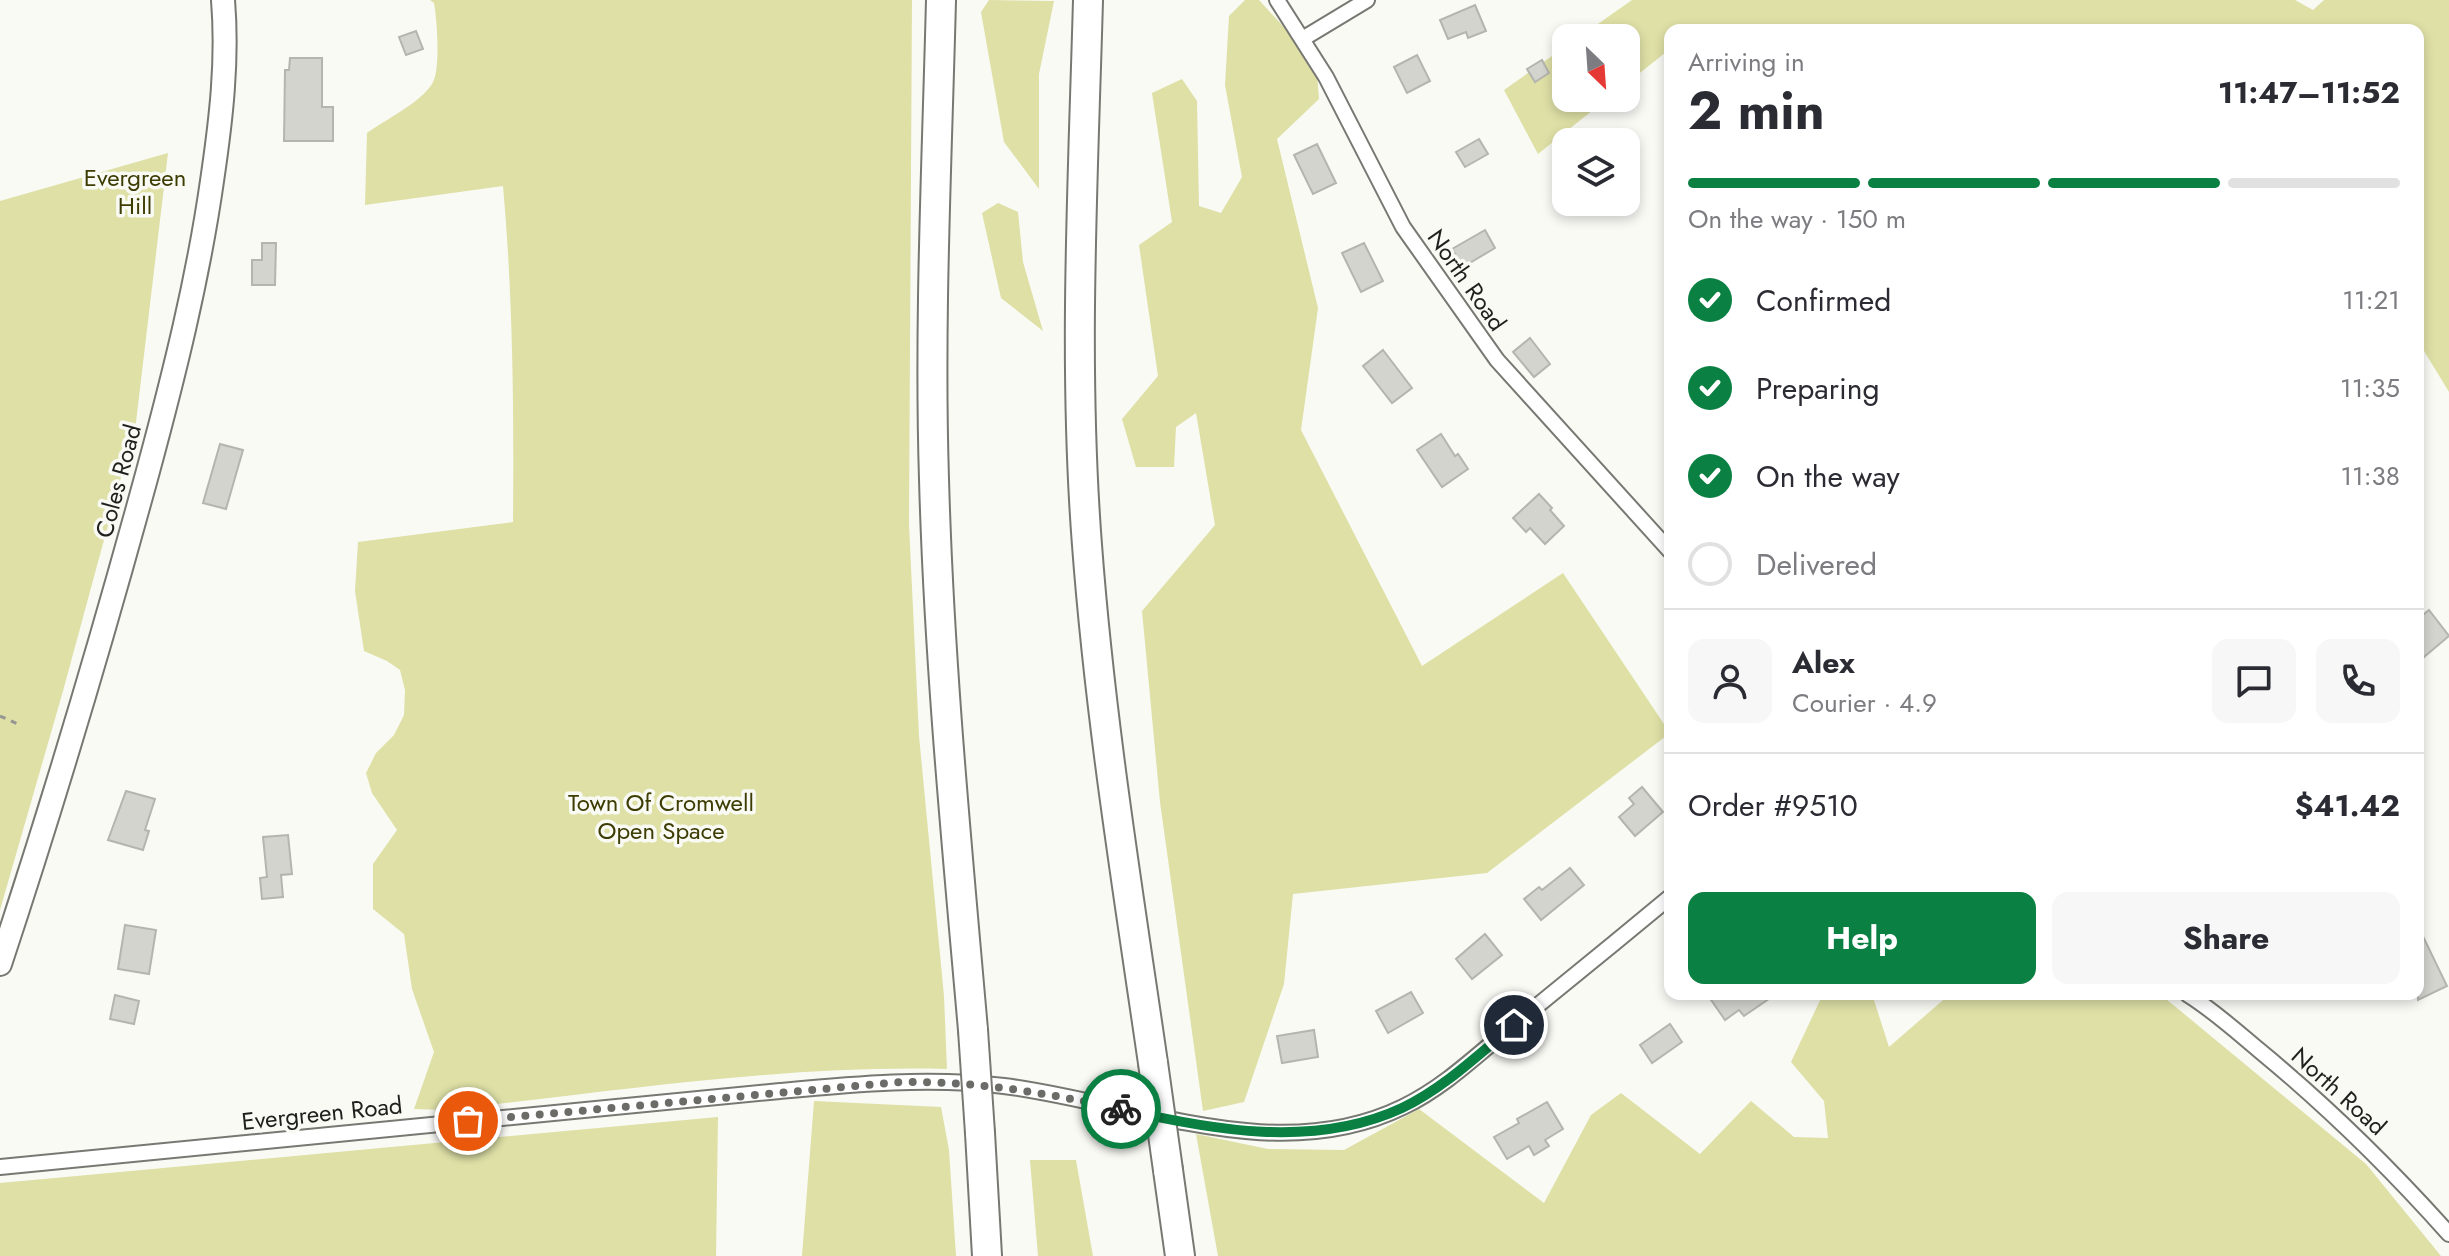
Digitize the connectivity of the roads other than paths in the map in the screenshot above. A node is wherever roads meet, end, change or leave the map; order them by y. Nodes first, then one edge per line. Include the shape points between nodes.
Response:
1 (223, 0) edge
2 (941, 0) edge
3 (1088, 0) edge
4 (1277, 0) edge
5 (1367, 0) edge
6 (1304, 38) junction
7 (1664, 544) edge
8 (1664, 902) edge
9 (0, 964) edge
10 (2195, 1000) edge
11 (0, 1167) edge
12 (2449, 1234) edge
13 (987, 1256) edge
14 (1180, 1256) edge

1 - 9 street, Coles Road via 224,101 181,351 108,620
2 - 13 highway, bridge via 934,493
3 - 14 highway, bridge via 1080,332 1086,532 1105,722
4 - 6 street, North Road
5 - 6 street
6 - 7 street, North Road via 1403,227 1497,360
8 - 11 street, Evergreen Road via 1431,1091 1385,1115 1329,1129 1225,1128 1006,1086 900,1082
10 - 12 street, North Road via 2385,1163

